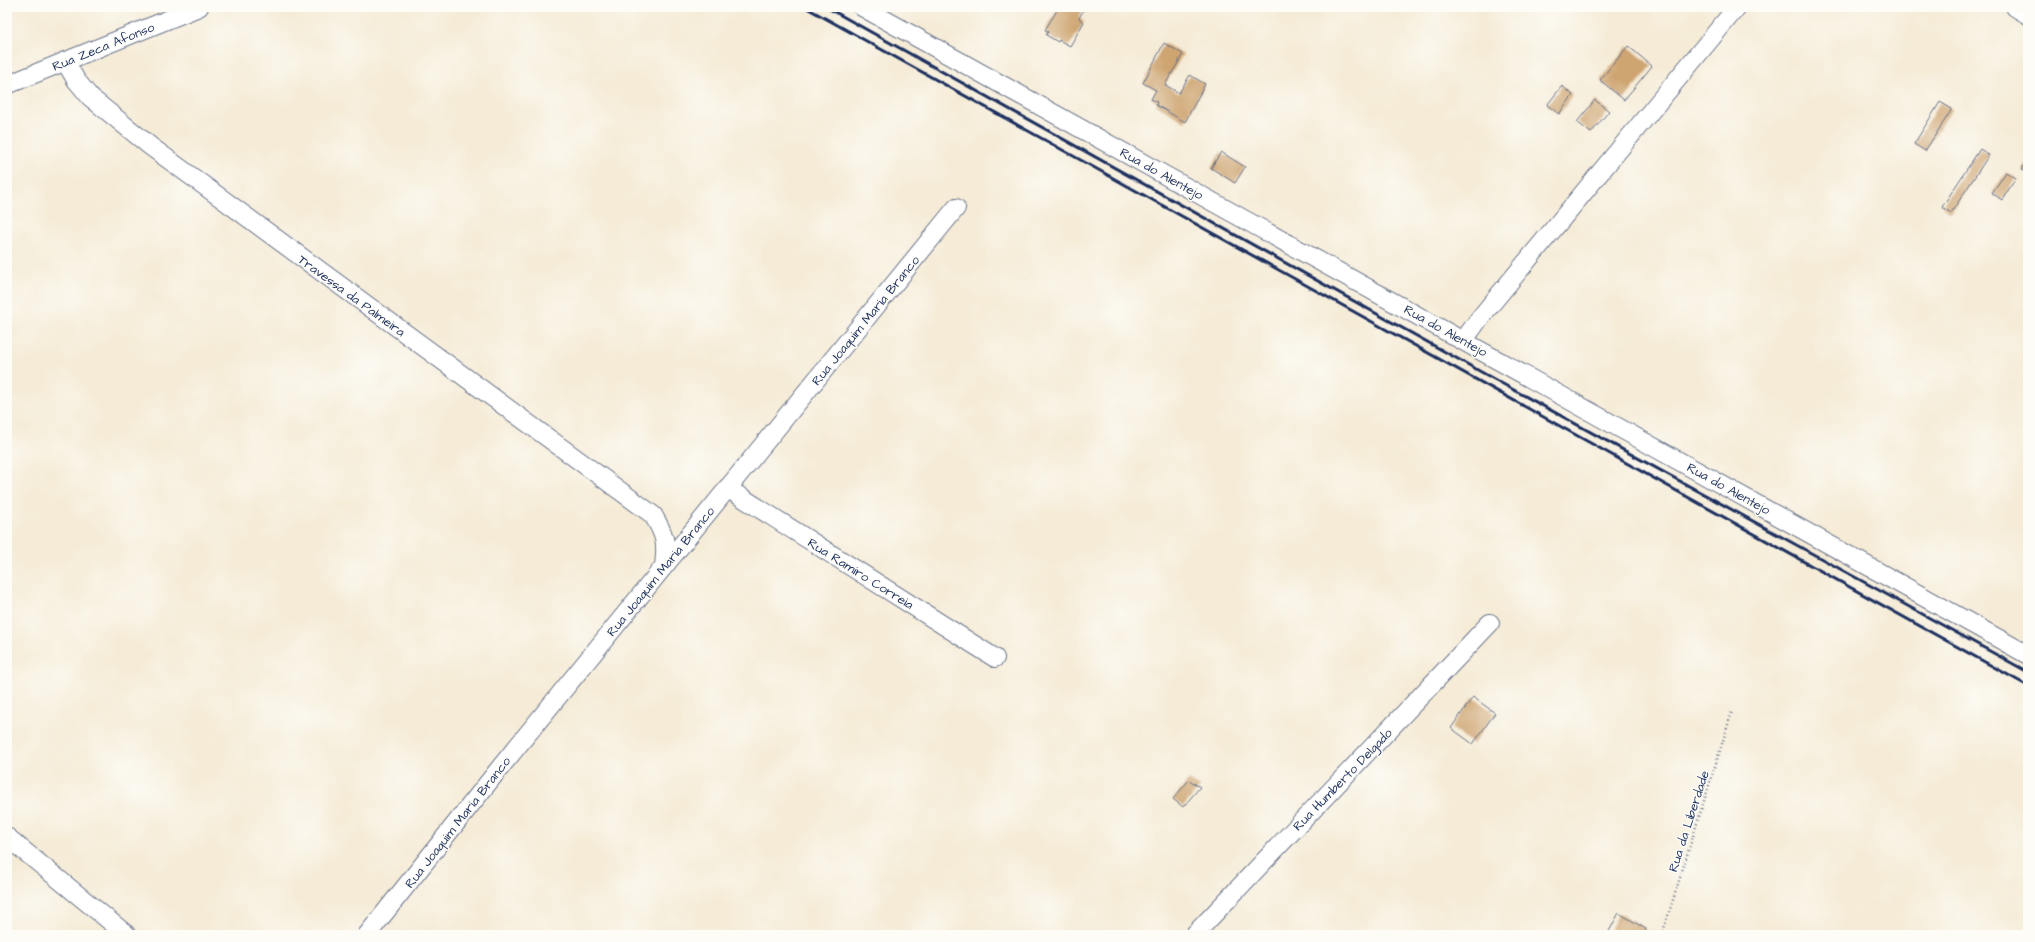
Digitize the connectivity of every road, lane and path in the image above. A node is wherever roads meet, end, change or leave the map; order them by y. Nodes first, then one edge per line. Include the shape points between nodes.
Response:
1 (199, 7) edge
2 (862, 7) edge
3 (1737, 7) edge
4 (2015, 7) edge
5 (2028, 15) edge
6 (66, 61) junction
7 (7, 85) edge
8 (956, 208) dead end
9 (1464, 340) junction
10 (728, 488) junction
11 (653, 515) junction
12 (699, 523) junction
13 (664, 566) junction
14 (1490, 623) dead end
15 (2028, 655) edge
16 (995, 658) dead end
17 (1732, 712) dead end
18 (7, 837) edge
19 (127, 935) edge
20 (367, 935) edge
21 (1194, 935) edge
22 (1662, 935) edge

1 - 6 street, Rua Zeca Afonso
2 - 9 street, Rua do Alentejo
3 - 9 street
4 - 5 street
6 - 7 street, Rua Zeca Afonso
6 - 11 street, Travessa da Palmeira via 76,80 90,97 150,146
8 - 10 street, Rua Joaquim Maria Branco
9 - 15 street, Rua do Alentejo
10 - 12 street, Rua Joaquim Maria Branco
10 - 16 street, Rua Ramiro Correia
11 - 12 street, Travessa da Palmeira via 668,528 682,528
11 - 13 street, Travessa da Palmeira via 664,533 667,545
12 - 13 street, Rua Joaquim Maria Branco
13 - 20 street, Rua Joaquim Maria Branco
14 - 21 street, Rua Humberto Delgado
17 - 22 path, Rua da Liberdade
18 - 19 street

